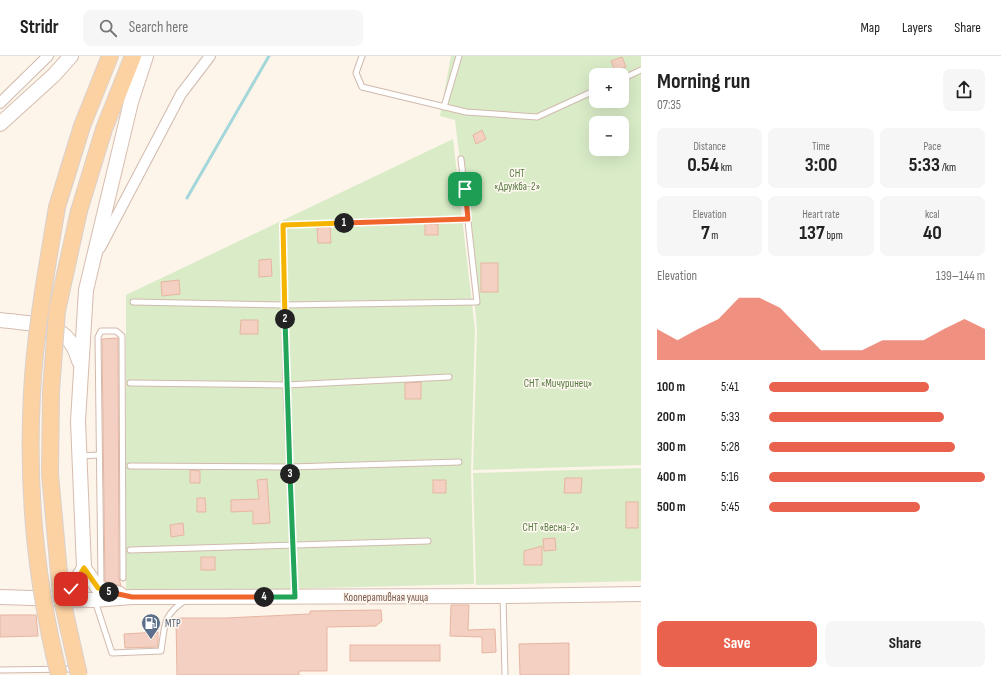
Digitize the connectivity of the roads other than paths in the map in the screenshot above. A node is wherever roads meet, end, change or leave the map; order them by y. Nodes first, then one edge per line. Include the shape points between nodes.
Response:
1 (48, 56) edge
2 (71, 56) edge
3 (110, 56) edge
4 (133, 56) edge
5 (146, 56) edge
6 (210, 56) edge
7 (362, 56) edge
8 (458, 56) edge
9 (641, 70) edge
10 (629, 76) edge
11 (589, 93) edge
12 (0, 103) edge
13 (444, 107) junction
14 (0, 124) edge
15 (462, 159) dead end
16 (468, 219) junction
17 (93, 262) junction
18 (133, 302) dead end
19 (284, 305) junction
20 (0, 320) edge
21 (81, 369) junction
22 (449, 377) dead end
23 (130, 383) dead end
24 (286, 385) junction
25 (99, 455) junction
26 (79, 456) junction
27 (459, 462) dead end
28 (130, 466) dead end
29 (290, 467) junction
30 (428, 541) dead end
31 (293, 546) junction
32 (130, 550) dead end
33 (84, 568) junction
34 (123, 578) dead end
35 (101, 582) dead end
36 (641, 594) edge
37 (192, 596) junction
38 (503, 596) junction
39 (0, 597) edge
40 (132, 597) junction
41 (295, 597) junction
42 (58, 599) junction
43 (94, 600) junction
44 (0, 670) edge
45 (81, 672) edge
46 (59, 675) edge
47 (505, 675) edge

1 - 12 street
2 - 14 main road
3 - 46 main road, bridge via 82,126 57,207 40,311 32,385 31,475 36,547
4 - 45 main road, bridge via 104,129 79,211 57,311 51,391 50,474 61,595
5 - 17 main road via 131,102
6 - 17 street via 181,94
7 - 13 lane via 356,73 362,87
8 - 13 lane
9 - 10 lane
11 - 13 lane via 536,117 466,112
15 - 16 lane
16 - 19 lane via 283,225
16 - 19 lane via 477,302
17 - 21 main road via 86,290
18 - 19 lane
19 - 24 lane
20 - 21 main road via 48,326 63,332 75,347
21 - 26 main road
22 - 24 lane
23 - 24 lane
24 - 29 lane
25 - 26 lane
25 - 34 lane via 98,337 101,331 116,331 122,336
25 - 35 lane
26 - 33 main road
27 - 29 lane
28 - 29 lane
29 - 31 lane
30 - 31 lane
31 - 32 lane
31 - 41 lane
33 - 40 main road via 98,588
33 - 42 main road via 71,589
36 - 38 main road, Кооперативная улица
37 - 40 main road, Кооперативная улица
37 - 41 main road, Кооперативная улица
37 - 43 lane via 176,606 167,616 161,651 112,653
38 - 41 main road, Кооперативная улица
38 - 47 lane
39 - 42 main road
40 - 43 main road
42 - 43 main road
44 - 45 lane

